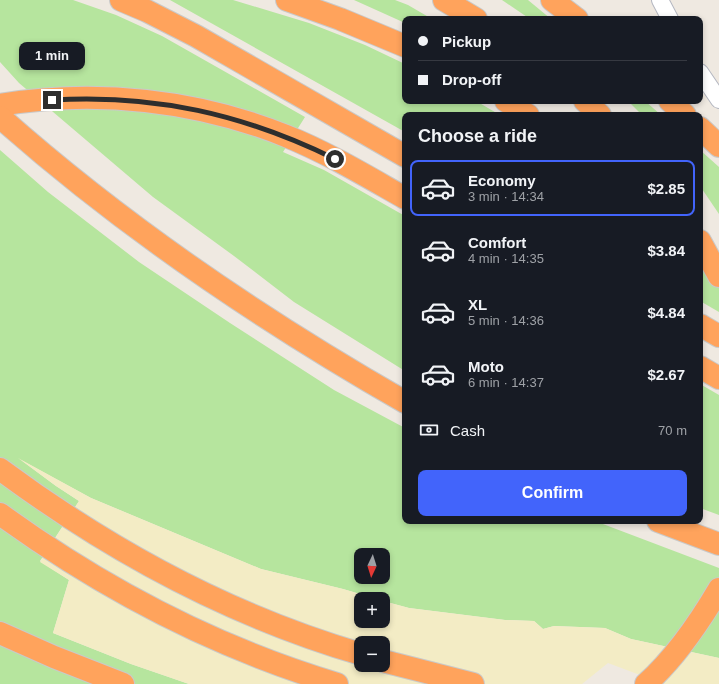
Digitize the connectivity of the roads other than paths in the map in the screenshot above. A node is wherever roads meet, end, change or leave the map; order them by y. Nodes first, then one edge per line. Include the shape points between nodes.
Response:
1 (121, 0) edge
2 (287, 0) edge
3 (444, 0) edge
4 (552, 0) edge
5 (660, 0) edge
6 (471, 16) edge
7 (573, 16) edge
8 (668, 16) edge
9 (402, 45) edge
10 (703, 76) edge
11 (719, 100) edge
12 (511, 104) edge
13 (588, 104) edge
14 (673, 104) edge
15 (0, 105) edge
16 (523, 112) edge
17 (597, 112) edge
18 (682, 112) edge
19 (0, 117) edge
20 (703, 131) edge
21 (719, 146) edge
22 (402, 154) edge
23 (402, 196) edge
24 (703, 247) edge
25 (703, 264) edge
26 (718, 275) edge
27 (703, 327) edge
28 (719, 336) edge
29 (703, 369) edge
30 (719, 378) edge
31 (402, 400) edge
32 (0, 469) edge
33 (0, 514) edge
34 (666, 524) edge
35 (719, 544) edge
36 (719, 589) edge
37 (0, 633) edge
38 (354, 652) edge
39 (390, 663) edge
40 (648, 682) edge
41 (123, 684) edge
42 (337, 684) edge
43 (473, 684) edge

1 - 22 highway via 196,36
2 - 9 highway
3 - 6 highway
4 - 7 highway
5 - 8 lane
10 - 11 lane
12 - 16 highway
13 - 17 highway
14 - 18 highway
15 - 23 highway via 111,98 190,108 239,120 286,136
19 - 31 highway via 96,197 198,273 285,331
20 - 21 highway
24 - 26 highway
25 - 26 highway
27 - 28 highway
29 - 30 highway
32 - 38 highway via 80,525 162,572 274,624
33 - 42 highway via 115,588 160,612 271,662
34 - 35 highway
36 - 40 highway via 686,639
37 - 41 highway
39 - 43 highway

